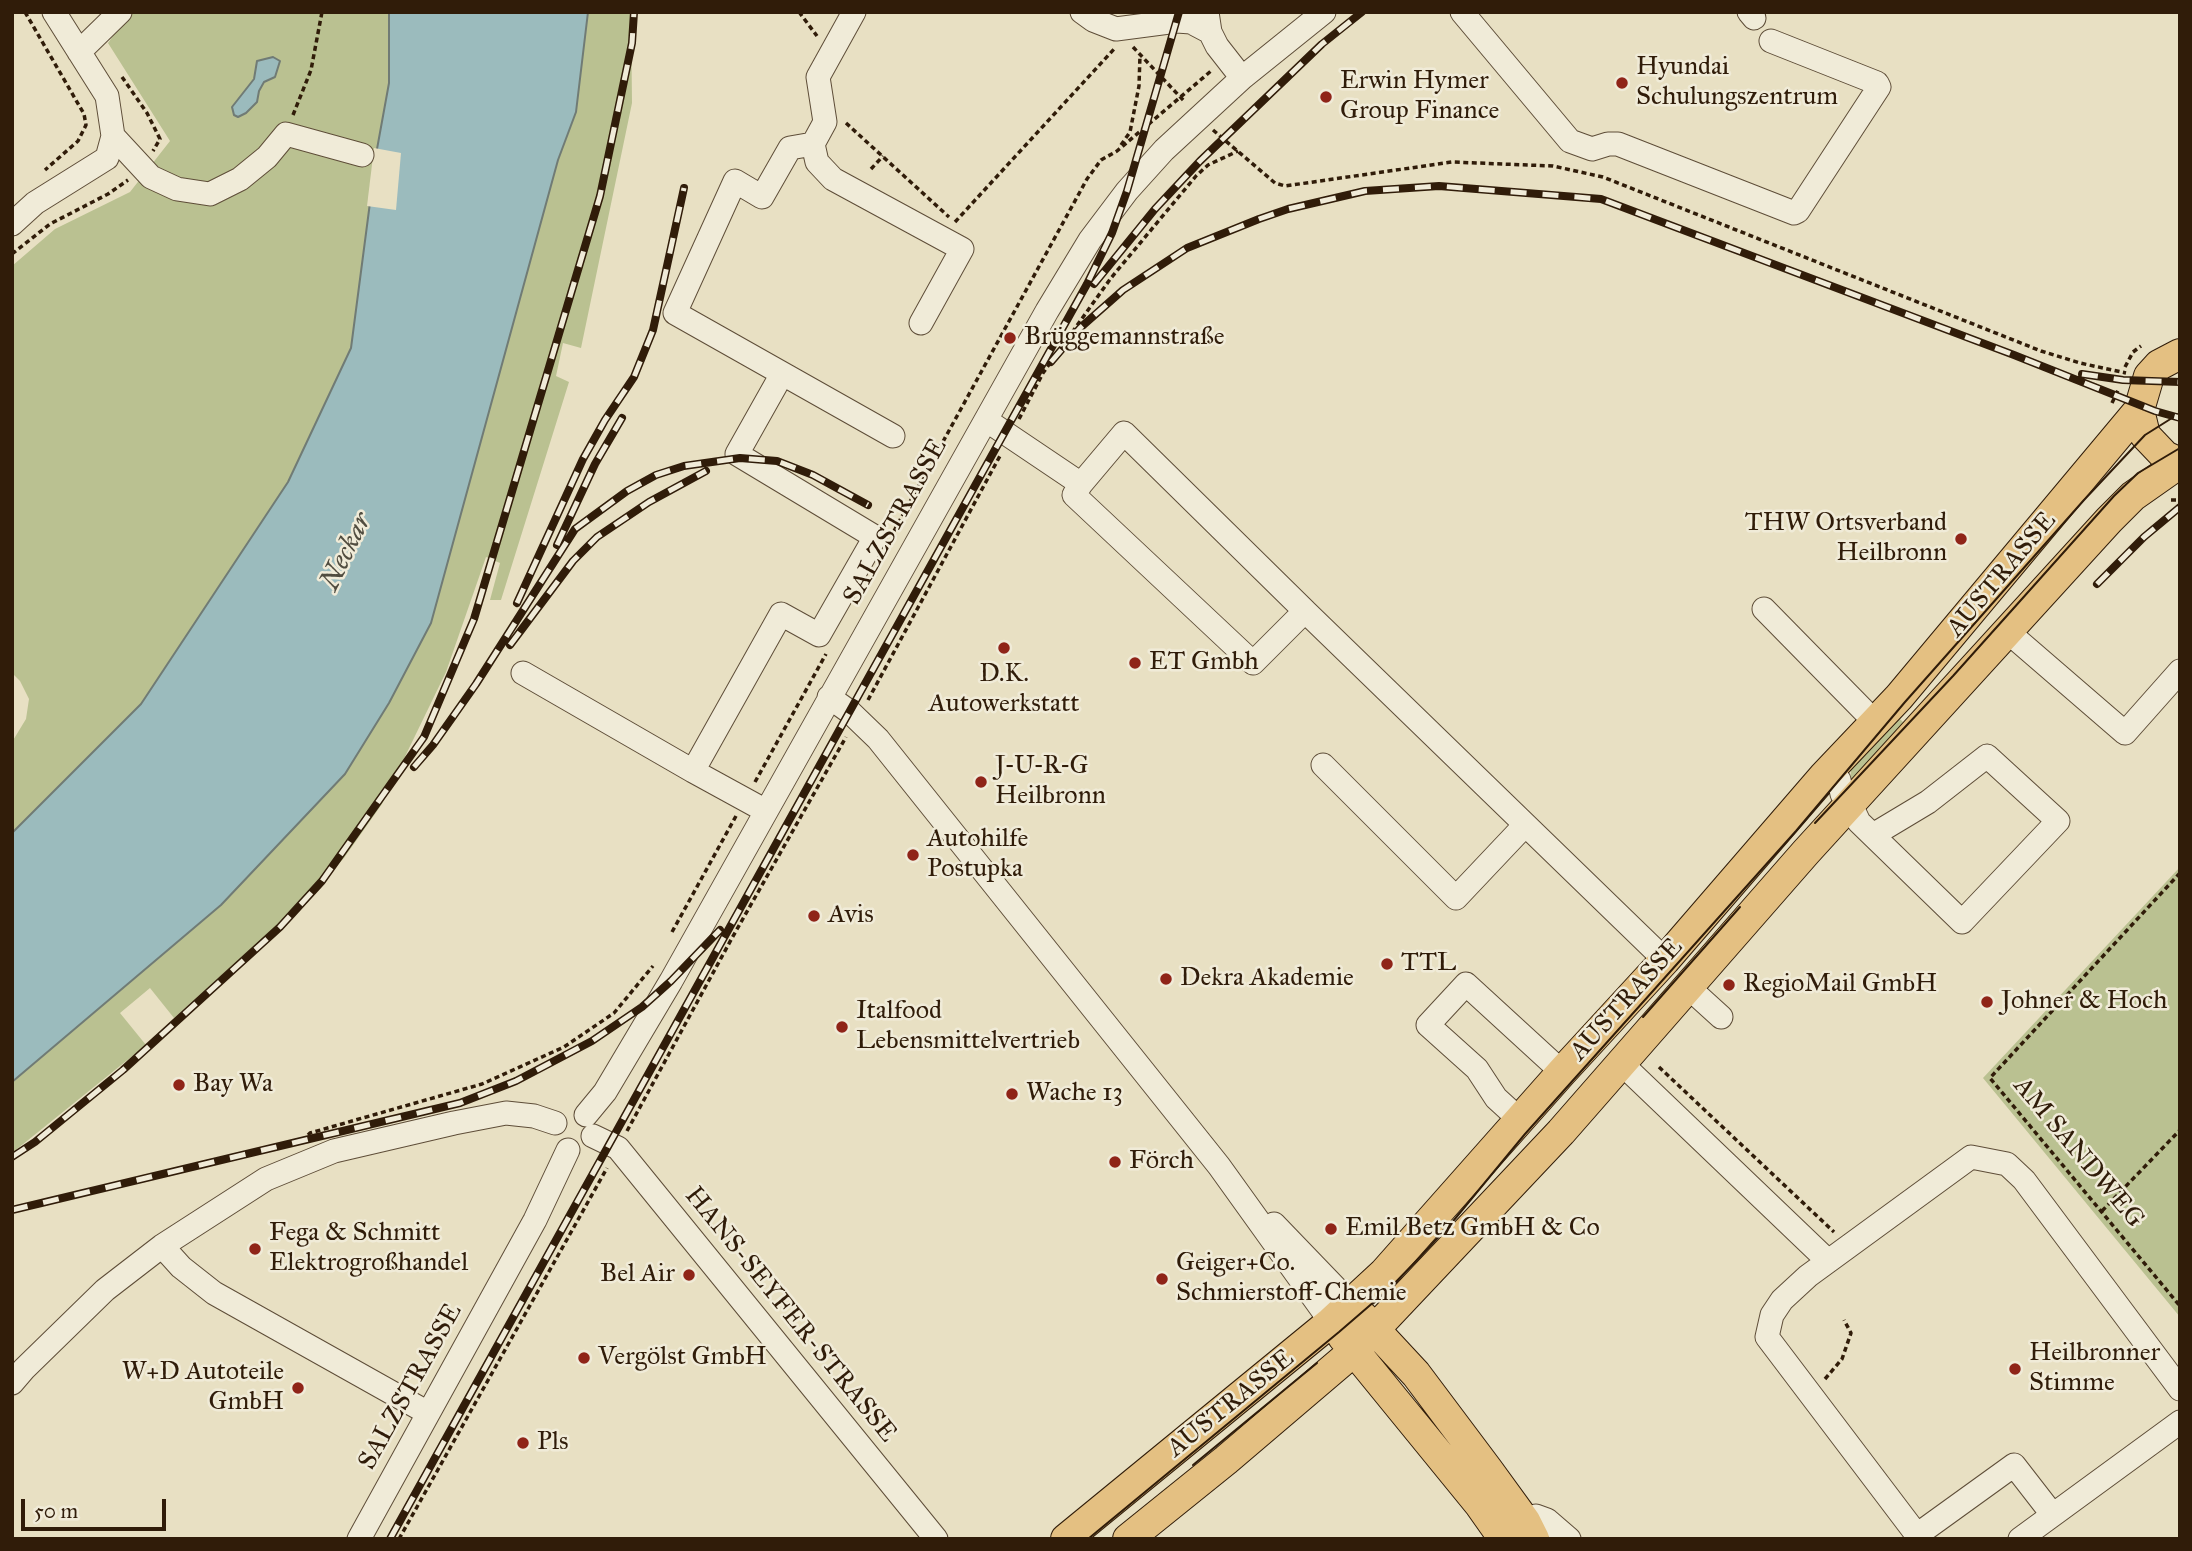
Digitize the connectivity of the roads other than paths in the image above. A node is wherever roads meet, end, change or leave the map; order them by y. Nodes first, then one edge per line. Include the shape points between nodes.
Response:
1 (120, 12) edge
2 (854, 12) edge
3 (1082, 12) edge
4 (1324, 12) edge
5 (1462, 12) edge
6 (63, 16) edge
7 (1209, 22) edge
8 (1770, 41) dead end
9 (79, 52) junction
10 (1242, 78) junction
11 (113, 136) junction
12 (813, 144) junction
13 (362, 155) dead end
14 (12, 224) edge
15 (921, 323) dead end
16 (2180, 354) edge
17 (782, 374) junction
18 (2139, 410) junction
19 (986, 420) junction
20 (893, 436) dead end
21 (2180, 463) edge
22 (1081, 484) junction
23 (1764, 609) dead end
24 (1305, 611) junction
25 (2008, 632) junction
26 (2180, 671) edge
27 (523, 673) dead end
28 (830, 697) junction
29 (1875, 722) junction
30 (1323, 765) dead end
31 (693, 771) junction
32 (1824, 776) junction
33 (1850, 803) junction
34 (766, 811) junction
35 (1525, 825) junction
36 (1873, 835) junction
37 (1665, 960) junction
38 (1688, 987) junction
39 (1721, 1017) dead end
40 (1628, 1054) junction
41 (1562, 1072) junction
42 (1520, 1120) junction
43 (555, 1123) junction
44 (589, 1125) junction
45 (568, 1150) junction
46 (162, 1245) junction
47 (1828, 1261) junction
48 (1341, 1313) junction
49 (1375, 1329) junction
50 (1354, 1351) junction
51 (12, 1383) edge
52 (2180, 1389) edge
53 (428, 1413) junction
54 (2180, 1422) edge
55 (2052, 1514) junction
56 (1521, 1533) edge
57 (1918, 1537) edge
58 (359, 1539) edge
59 (936, 1539) edge
60 (1066, 1539) edge
61 (1128, 1539) edge
62 (1569, 1539) edge
63 (2021, 1539) edge

1 - 9 street
2 - 12 street via 818,77 825,122
3 - 7 street via 1116,29
4 - 10 street, SALZSTRASSE
5 - 8 street via 1570,141 1592,149 1618,144 1794,213 1880,87
6 - 9 street
7 - 10 street via 1226,59
9 - 11 street via 107,96
10 - 19 street, SALZSTRASSE via 1164,150 1090,240
11 - 13 street via 151,177 177,189 210,194 240,180 268,157 286,134
11 - 14 street via 107,158 36,203
12 - 15 street via 817,162 833,179 962,249
12 - 17 street via 790,148 762,197 735,181 675,313
16 - 18 main road, AUSTRASSE via 2149,376
17 - 20 street
17 - 31 street via 737,454 875,537 820,635 781,614
18 - 21 main road, AUSTRASSE via 2145,435 2165,456
18 - 29 main road, AUSTRASSE
19 - 22 street
19 - 28 street, SALZSTRASSE
21 - 25 main road, AUSTRASSE via 2133,496
22 - 24 street via 1124,433
22 - 24 street via 1074,495 1253,663
23 - 29 street
24 - 35 street
25 - 26 street via 2124,733
25 - 33 main road, AUSTRASSE
27 - 31 street
28 - 34 street, SALZSTRASSE
28 - 48 street via 878,739
29 - 32 main road, AUSTRASSE
30 - 35 street via 1456,898
31 - 34 street
32 - 33 street via 1839,780
32 - 37 main road, AUSTRASSE
33 - 36 street
33 - 38 main road, AUSTRASSE
34 - 44 street, SALZSTRASSE
35 - 37 street
36 - 36 street via 1962,922 2058,821 1987,755 1928,802
37 - 41 main road, AUSTRASSE
38 - 39 street
38 - 40 main road, AUSTRASSE
40 - 47 street
40 - 49 main road, AUSTRASSE via 1507,1191
41 - 42 main road, AUSTRASSE
41 - 42 street via 1466,984 1428,1025 1477,1069 1496,1098
42 - 48 main road, AUSTRASSE via 1384,1273
43 - 44 street via 568,1111 580,1112
43 - 45 street via 554,1136
43 - 46 street via 506,1113 334,1151 266,1179
44 - 45 street via 586,1146
44 - 59 street, HANS-SEYFER-STRASSE via 618,1148
45 - 53 street, SALZSTRASSE via 535,1220
46 - 51 street via 105,1290
46 - 53 street via 214,1293
47 - 52 street via 1971,1157 2007,1164 2024,1180
47 - 57 street via 1782,1300 1772,1315 1767,1337
48 - 49 main road
48 - 50 main road
48 - 60 main road, AUSTRASSE
49 - 50 main road, AUSTRASSE
49 - 56 main road via 1424,1385
50 - 56 main road via 1480,1505
50 - 61 main road, AUSTRASSE
53 - 58 street, SALZSTRASSE
54 - 55 street
55 - 57 street via 2014,1465
55 - 63 street
56 - 62 street via 1536,1516

